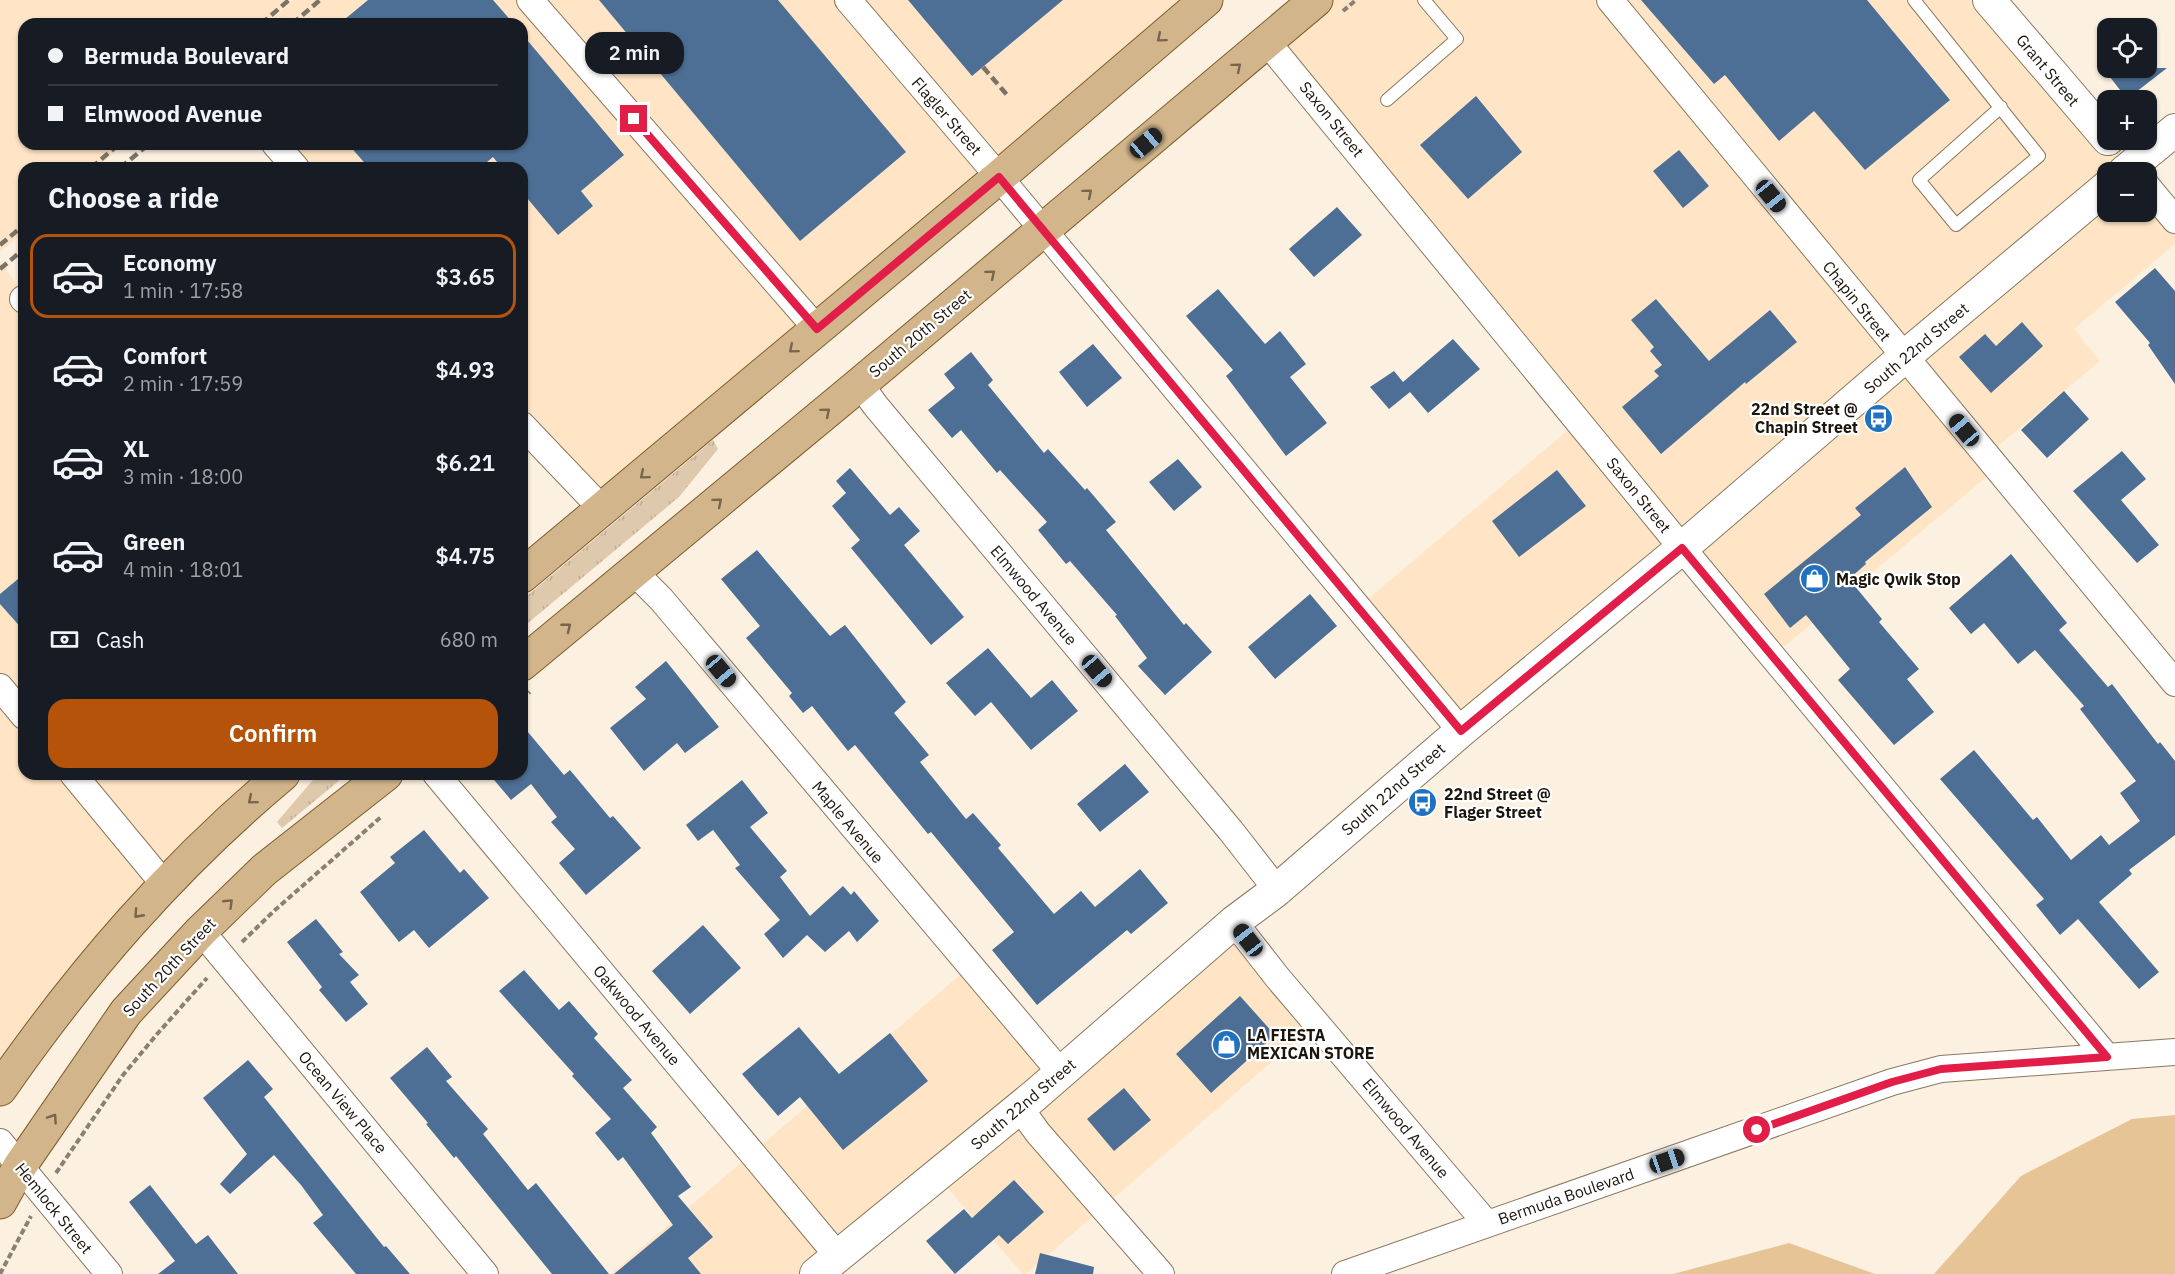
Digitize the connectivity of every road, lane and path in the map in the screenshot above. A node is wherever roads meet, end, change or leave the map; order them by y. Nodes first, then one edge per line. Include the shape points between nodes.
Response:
1 (530, 0) edge
2 (848, 0) edge
3 (1206, 0) edge
4 (1316, 0) edge
5 (1424, 0) edge
6 (1610, 0) edge
7 (1914, 0) edge
8 (1989, 0) edge
9 (1267, 42) junction
10 (1387, 99) dead end
11 (2001, 107) junction
12 (2097, 126) edge
13 (2175, 130) edge
14 (280, 150) edge
15 (291, 162) edge
16 (2145, 162) edge
17 (999, 177) junction
18 (2097, 195) edge
19 (2157, 200) edge
20 (2175, 220) edge
21 (1043, 230) junction
22 (817, 329) junction
23 (1904, 357) junction
24 (860, 384) junction
25 (528, 430) edge
26 (603, 510) junction
27 (1682, 548) junction
28 (528, 571) edge
29 (634, 572) junction
30 (528, 658) edge
31 (2175, 684) edge
32 (0, 687) edge
33 (18, 709) edge
34 (1461, 731) junction
35 (78, 780) edge
36 (276, 780) edge
37 (378, 780) edge
38 (441, 780) edge
39 (387, 813) dead end
40 (164, 884) junction
41 (1277, 890) junction
42 (1234, 922) junction
43 (201, 931) junction
44 (225, 959) junction
45 (2175, 1052) edge
46 (2107, 1057) junction
47 (1061, 1073) junction
48 (0, 1089) edge
49 (1020, 1108) junction
50 (10, 1154) edge
51 (42, 1195) junction
52 (0, 1202) edge
53 (1487, 1224) junction
54 (826, 1265) edge
55 (0, 1274) edge
56 (108, 1274) edge
57 (485, 1274) edge
58 (1161, 1274) edge
59 (1345, 1274) edge

1 - 22 street
2 - 17 street, Flagler Street
3 -> 17 main road
4 - 9 main road, South 20th Street
5 - 10 lane via 1457,39
6 - 23 street, Chapin Street
7 - 11 lane
8 - 12 street, Grant Street
21 -> 9 main road, South 20th Street
9 - 27 street, Saxon Street
11 - 11 lane via 2039,156 1956,225 1919,180
13 - 16 street
14 - 15 street
17 - 21 street, Flagler Street
17 - 22 main road
18 - 23 street, South 22nd Street
19 - 20 street, Grant Street
24 -> 21 main road, South 20th Street
21 - 34 street, Flagler Street
22 -> 26 main road
23 - 27 street, South 22nd Street
23 - 31 street, Chapin Street
29 -> 24 main road, South 20th Street
24 - 41 street, Elmwood Avenue
25 - 26 street
26 - 28 main road
27 - 34 street, South 22nd Street
27 - 46 street, Saxon Street
30 -> 29 main road, South 20th Street
29 - 47 street, Maple Avenue via 669,608
32 - 33 street
34 - 41 street, South 22nd Street
35 - 40 street
36 -> 40 main road
43 -> 37 main road, South 20th Street via 264,870
38 - 54 street, Oakwood Avenue
39 - 44 path
40 -> 48 main road via 88,969
41 - 42 street, South 22nd Street
42 - 47 street, South 22nd Street
42 - 53 street, Elmwood Avenue
43 - 44 street, Ocean View Place
50 -> 43 main road, South 20th Street via 126,1012
44 - 51 path via 123,1075
44 - 57 street, Ocean View Place
45 - 46 street, Bermuda Boulevard
46 - 53 street, Bermuda Boulevard via 1941,1069 1892,1082
47 - 49 street, South 22nd Street
49 - 54 street, South 22nd Street
49 - 58 street
50 - 51 street, Hemlock Street
50 - 52 main road, South 20th Street
51 - 55 path
51 - 56 street, Hemlock Street
53 - 59 street, Bermuda Boulevard

